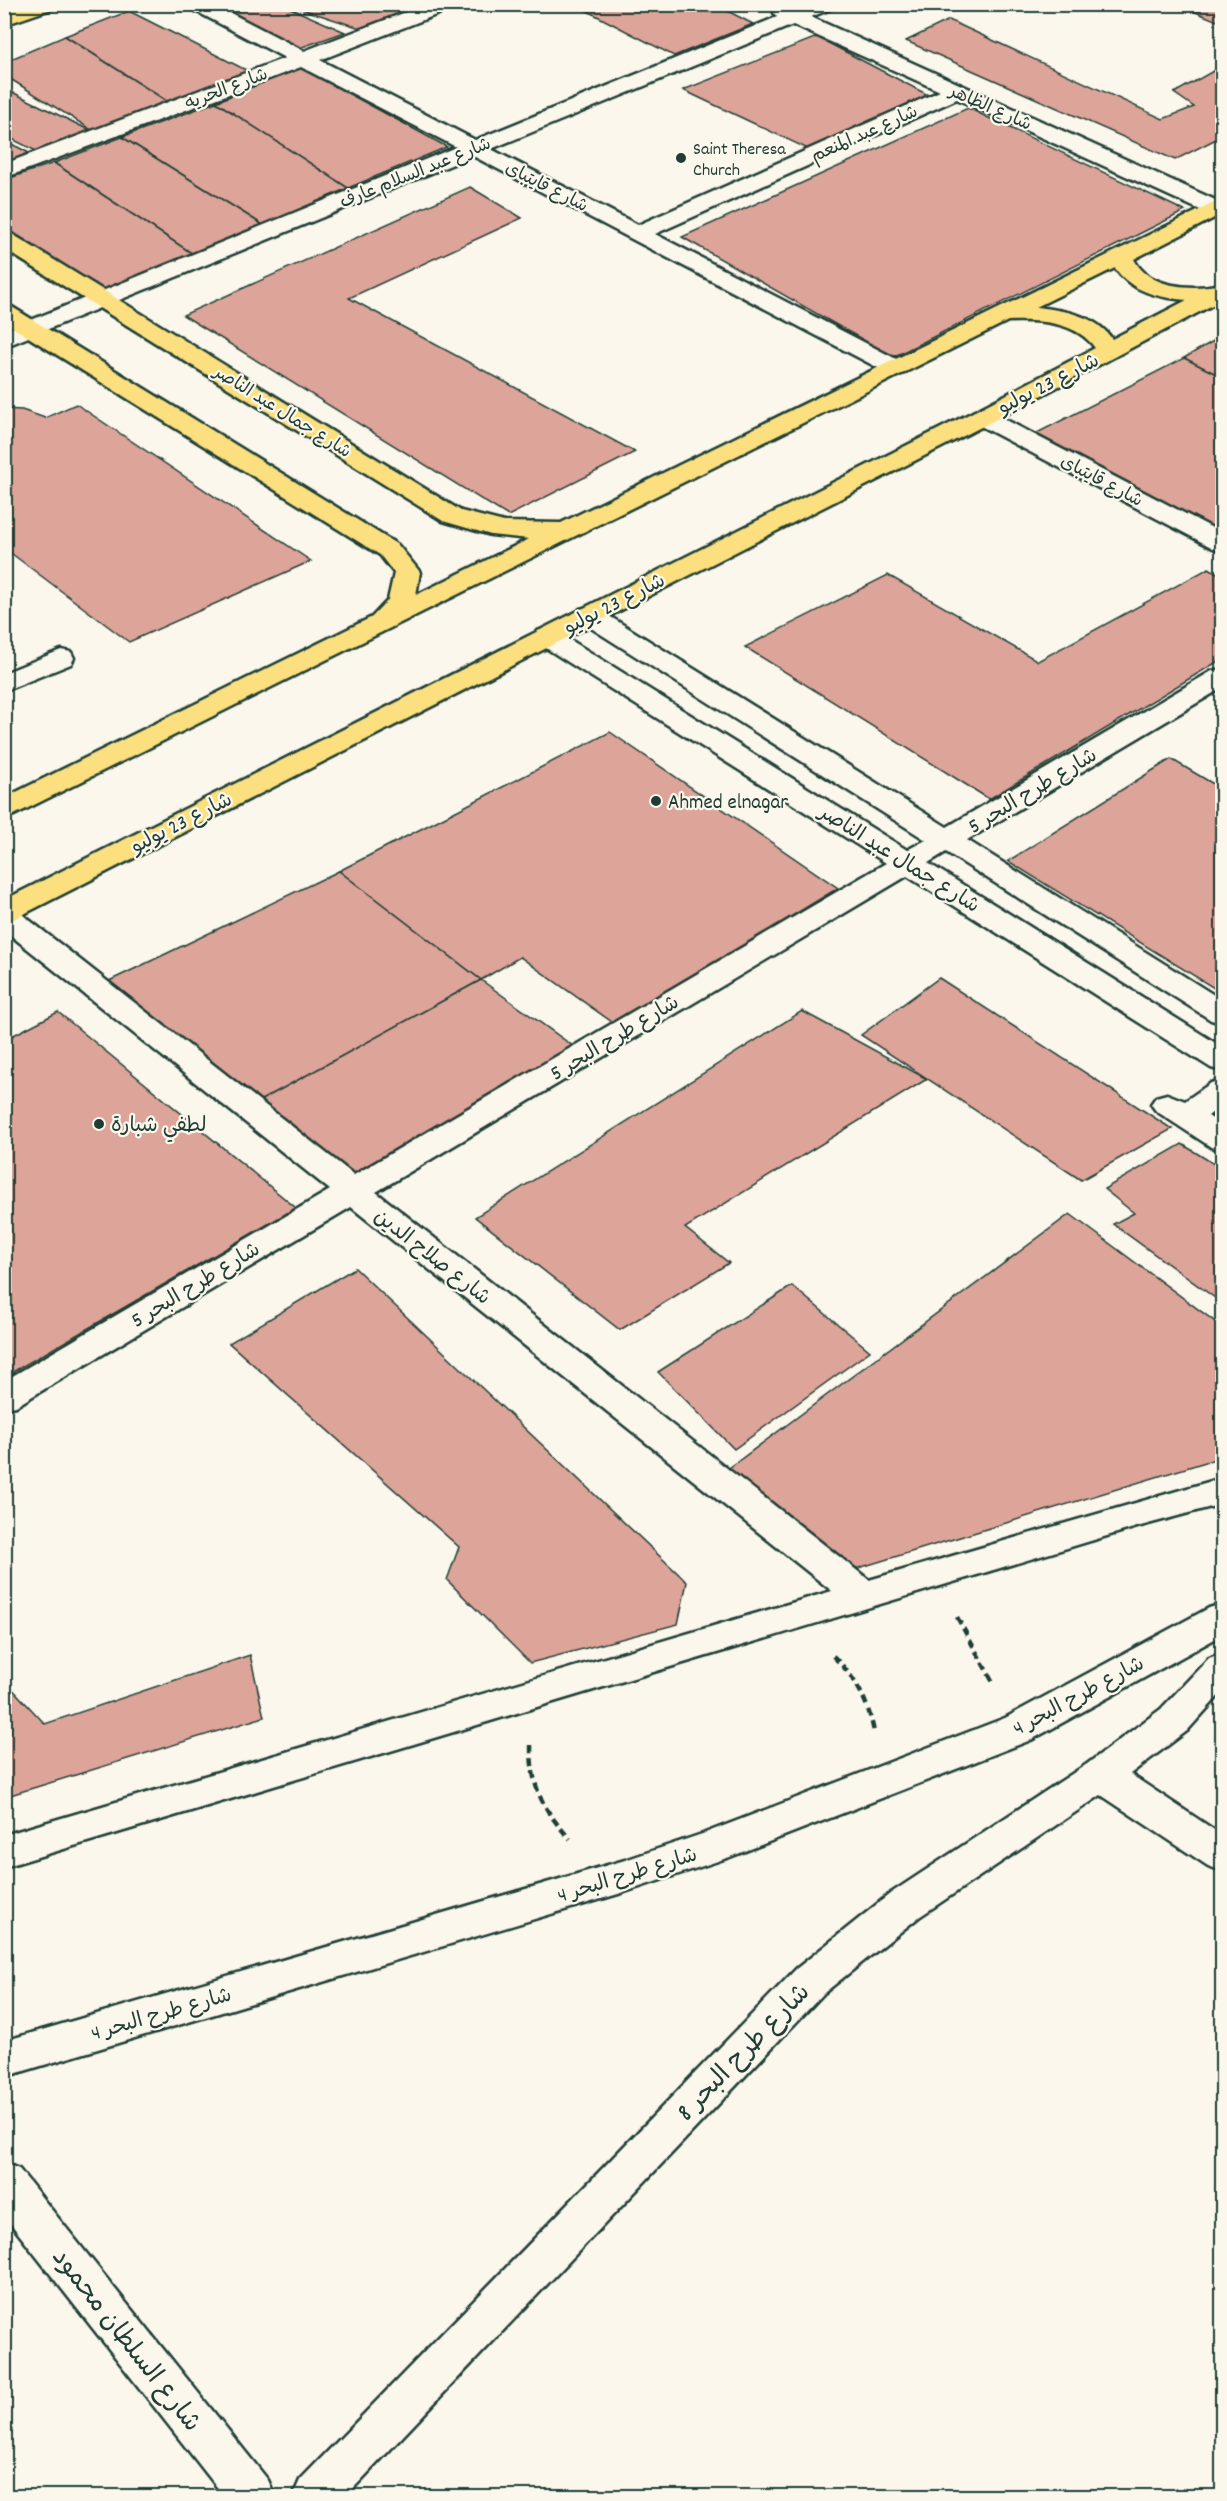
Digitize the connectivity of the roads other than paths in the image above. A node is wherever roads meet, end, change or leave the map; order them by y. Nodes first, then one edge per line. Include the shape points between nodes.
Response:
1 (47, 4) edge
2 (197, 4) edge
3 (447, 4) edge
4 (766, 4) edge
5 (826, 4) edge
6 (794, 17) junction
7 (4, 19) edge
8 (302, 59) junction
9 (958, 92) junction
10 (474, 148) junction
11 (4, 172) edge
12 (1220, 207) edge
13 (638, 233) junction
14 (4, 239) edge
15 (1122, 256) junction
16 (1221, 292) edge
17 (103, 300) junction
18 (4, 312) edge
19 (1003, 315) junction
20 (32, 329) junction
21 (4, 340) edge
22 (1109, 352) junction
23 (896, 368) junction
24 (982, 417) junction
25 (577, 526) junction
26 (1222, 543) edge
27 (589, 615) junction
28 (374, 627) junction
29 (547, 637) junction
30 (61, 658) dead end
31 (1222, 677) edge
32 (4, 683) edge
33 (4, 809) edge
34 (947, 840) junction
35 (908, 863) junction
36 (4, 913) edge
37 (1222, 1013) edge
38 (1222, 1061) edge
39 (1222, 1090) edge
40 (1222, 1139) edge
41 (352, 1192) junction
42 (4, 1397) edge
43 (1222, 1491) edge
44 (863, 1595) junction
45 (1222, 1618) edge
46 (1222, 1668) edge
47 (1101, 1775) junction
48 (4, 1851) edge
49 (1222, 1855) edge
50 (4, 2059) edge
51 (4, 2182) edge
52 (252, 2496) edge
53 (316, 2496) edge

1 - 7 main road
2 - 8 street, شارع قايتباى
3 - 8 street, شارع الحريه
4 - 6 street, شارع الظاهر
5 - 6 street, شارع عبد السلام عارف
6 - 9 street, شارع الظاهر
6 - 10 street, شارع عبد السلام عارف
8 - 10 street, شارع قايتباى
8 - 11 street, شارع الحريه
9 - 12 street, شارع الظاهر
9 - 13 street, شارع عبد المنعم
10 - 13 street, شارع قايتباى
10 - 17 street, شارع عبد السلام عارف
12 - 15 main road
13 - 23 street, شارع قايتباى
14 - 17 main road, شارع جمال عبد الناصر
15 - 16 main road via 1125,267 1135,278 1152,286 1196,295
15 - 19 main road
16 - 22 main road, شارع 23 يوليو
17 - 20 street, شارع عبد السلام عارف
17 - 25 main road, شارع جمال عبد الناصر via 452,516 512,531
18 - 20 main road
19 - 22 main road via 1034,314 1072,321 1090,329 1103,340
19 - 23 main road
20 - 21 street, شارع عبد السلام عارف
20 - 28 main road via 389,550 407,572 406,589 401,603
22 - 24 main road, شارع 23 يوليو
23 - 25 main road
24 - 26 street, شارع قايتباى
24 - 27 main road, شارع 23 يوليو
25 - 28 main road
27 - 29 main road, شارع 23 يوليو
27 - 34 street, شارع جمال عبد الناصر
28 - 33 main road
29 - 35 street, شارع جمال عبد الناصر
29 - 36 main road, شارع 23 يوليو
30 - 32 street
31 - 34 street, شارع طرح البحر 5
34 - 35 street, شارع طرح البحر 5
34 - 37 street, شارع جمال عبد الناصر
35 - 38 street, شارع جمال عبد الناصر
35 - 41 street, شارع طرح البحر 5
36 - 41 street, شارع صلاح الدين
39 - 40 street via 1176,1110
41 - 42 street, شارع طرح البحر 5
41 - 44 street, شارع صلاح الدين
43 - 44 street
44 - 48 street
45 - 50 street, شارع طرح البحر 4 via 1018,1729 716,1846
46 - 47 street, شارع طرح البحر 8 via 1174,1720
47 - 49 street
47 - 53 street, شارع طرح البحر 8 via 905,1905 810,1981
51 - 52 street, شارع السلطان محمود

